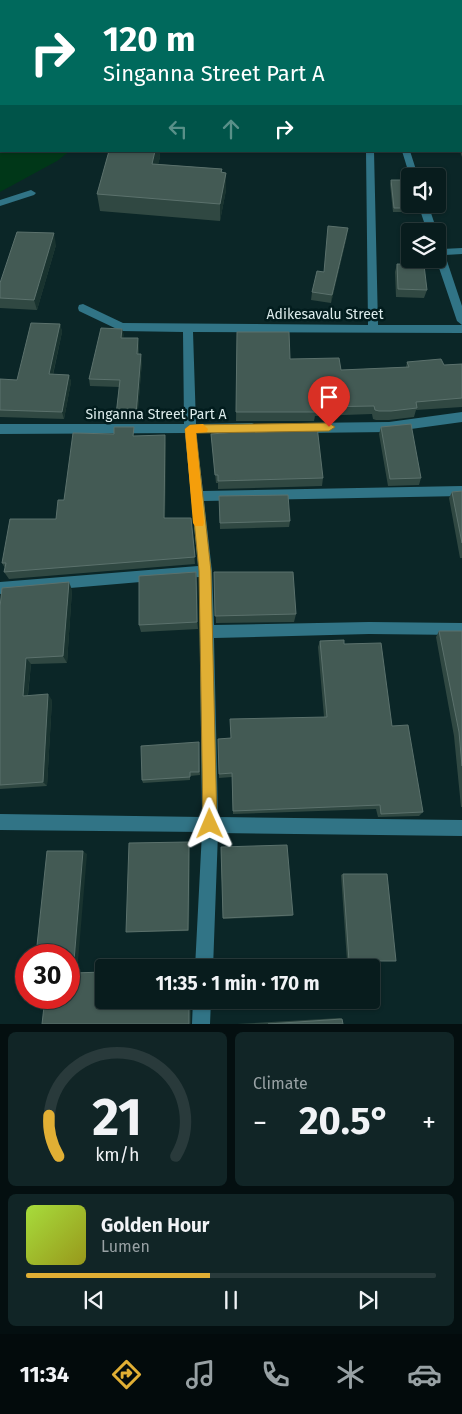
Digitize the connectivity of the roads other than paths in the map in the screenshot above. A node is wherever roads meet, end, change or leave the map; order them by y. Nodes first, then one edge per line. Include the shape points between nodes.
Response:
1 (370, 152) edge
2 (406, 152) edge
3 (411, 168) edge
4 (31, 193) dead end
5 (0, 202) edge
6 (446, 251) edge
7 (462, 251) edge
8 (444, 268) edge
9 (82, 308) dead end
10 (462, 320) edge
11 (188, 328) junction
12 (373, 330) junction
13 (462, 330) edge
14 (462, 417) edge
15 (260, 428) edge
16 (290, 428) edge
17 (0, 429) edge
18 (190, 429) junction
19 (462, 491) edge
20 (196, 496) junction
21 (205, 571) junction
22 (0, 588) edge
23 (462, 629) edge
24 (207, 632) junction
25 (0, 822) edge
26 (210, 824) junction
27 (462, 828) edge
28 (204, 959) edge
29 (202, 1009) edge
30 (201, 1024) edge

1 - 12 street
2 - 3 street
4 - 5 street
6 - 7 street
8 - 10 street
9 - 11 street, Adikesavalu Street via 121,327
11 - 12 street, Adikesavalu Street
11 - 18 street
12 - 13 street, Adikesavalu Street
14 - 16 street via 389,427
15 - 18 street, Singanna Street Part A
17 - 18 street, Singanna Street Part A
18 - 20 street
19 - 20 street
20 - 21 street
21 - 22 street
21 - 24 street
23 - 24 street
24 - 26 street
25 - 26 street
26 - 27 street
26 - 28 street
29 - 30 street

